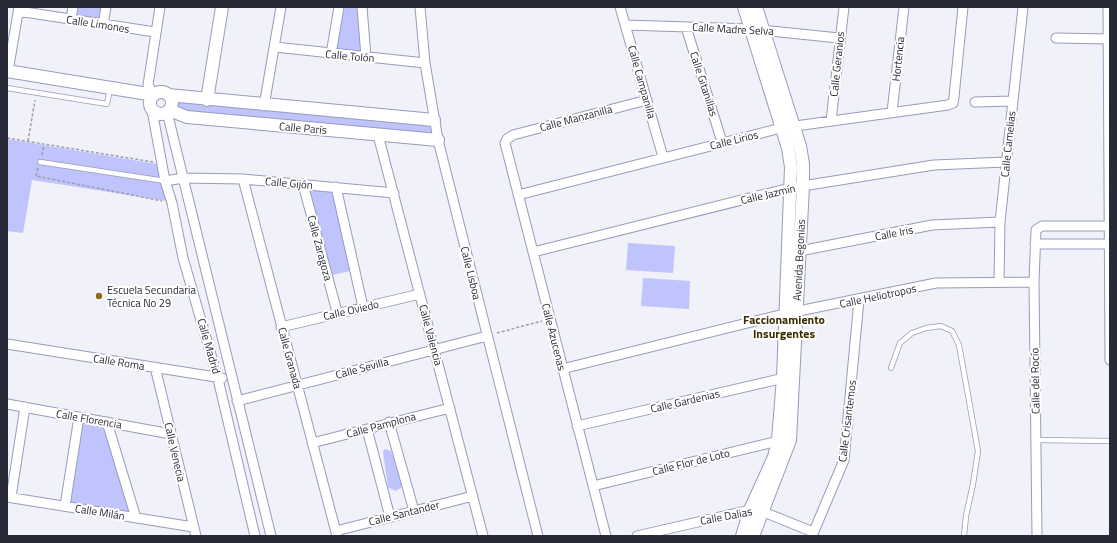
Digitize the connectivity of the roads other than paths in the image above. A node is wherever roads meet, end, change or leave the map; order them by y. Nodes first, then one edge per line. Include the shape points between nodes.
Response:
1 (73, 7) edge
2 (106, 7) edge
3 (160, 7) edge
4 (222, 7) edge
5 (281, 7) edge
6 (339, 7) edge
7 (362, 7) edge
8 (420, 7) edge
9 (620, 7) edge
10 (744, 7) edge
11 (756, 7) edge
12 (844, 7) edge
13 (904, 7) edge
14 (963, 7) edge
15 (1023, 7) edge
16 (1108, 7) edge
17 (18, 9) edge
18 (71, 20) junction
19 (104, 24) junction
20 (625, 25) junction
21 (686, 27) junction
22 (750, 29) junction
23 (763, 30) junction
24 (155, 32) junction
25 (840, 38) junction
26 (1056, 38) dead end
27 (1108, 38) junction
28 (275, 47) junction
29 (331, 54) junction
30 (366, 57) junction
31 (425, 63) junction
32 (8, 71) edge
33 (110, 87) junction
34 (7, 88) edge
35 (154, 95) junction
36 (168, 95) junction
37 (207, 100) junction
38 (647, 100) junction
39 (1013, 101) junction
40 (975, 102) dead end
41 (264, 106) junction
42 (152, 110) junction
43 (168, 111) junction
44 (892, 112) junction
45 (434, 120) junction
46 (831, 122) junction
47 (793, 126) junction
48 (781, 128) junction
49 (378, 135) junction
50 (507, 139) joint
51 (438, 140) junction
52 (722, 142) junction
53 (663, 157) junction
54 (40, 162) road end
55 (1006, 162) junction
56 (183, 178) junction
57 (243, 180) junction
58 (165, 181) junction
59 (303, 184) junction
60 (803, 186) junction
61 (336, 187) junction
62 (790, 188) junction
63 (394, 193) junction
64 (518, 195) junction
65 (1000, 222) junction
66 (1110, 226) edge
67 (1035, 244) junction
68 (1110, 244) edge
69 (533, 252) junction
70 (793, 253) junction
71 (999, 282) junction
72 (1034, 282) junction
73 (420, 294) junction
74 (859, 300) junction
75 (363, 307) junction
76 (337, 312) junction
77 (790, 314) junction
78 (281, 327) junction
79 (487, 336) junction
80 (7, 344) edge
81 (435, 349) junction
82 (1110, 360) edge
83 (155, 368) junction
84 (891, 368) dead end
85 (562, 369) junction
86 (232, 377) junction
87 (788, 377) junction
88 (218, 379) junction
89 (297, 385) junction
90 (237, 400) junction
91 (7, 404) edge
92 (25, 407) junction
93 (450, 408) junction
94 (79, 417) junction
95 (106, 422) junction
96 (389, 422) junction
97 (577, 426) junction
98 (368, 429) junction
99 (171, 434) junction
100 (784, 440) junction
101 (1036, 440) junction
102 (1110, 441) edge
103 (312, 443) junction
104 (593, 486) junction
105 (473, 496) junction
106 (9, 497) edge
107 (65, 506) junction
108 (755, 510) junction
109 (414, 511) junction
110 (390, 517) junction
111 (136, 518) junction
112 (194, 532) edge
113 (336, 534) edge
114 (812, 534) edge
115 (255, 536) edge
116 (271, 536) edge
117 (483, 536) edge
118 (538, 536) edge
119 (606, 536) edge
120 (638, 536) edge
121 (742, 536) edge
122 (753, 536) edge
123 (964, 536) edge
124 (1037, 536) edge

1 - 18 street
2 - 19 street
3 - 24 street
4 - 37 street
5 - 28 street
6 - 29 street
7 - 30 street
8 - 31 street, Calle Lisboa
9 - 20 street, Calle Campanilla
10 - 22 street, Avenida Begonias
11 - 23 street, Avenida Begonias
12 - 25 street, Calle Geranios
13 - 44 street, Hortencia
14 - 44 street, Calle Lirios via 953,102 948,105
15 - 39 street, Calle Camelias
16 - 27 street
17 - 18 street, Calle Limones
17 - 32 street
18 - 19 street, Calle Limones
19 - 24 street, Calle Limones
20 - 21 street, Calle Madre Selva
20 - 38 street, Calle Campanilla
21 - 22 street, Calle Madre Selva
21 - 52 street, Calle Gitanillas
22 - 23 street, Calle Madre Selva
22 - 48 street, Avenida Begonias
23 - 25 street, Calle Madre Selva
23 - 47 street, Avenida Begonias
24 - 35 street via 148,85
25 - 46 street, Calle Geranios
26 - 27 street
27 - 66 street
28 - 29 street, Calle Tolón
28 - 41 street
29 - 30 street, Calle Tolón
30 - 31 street, Calle Tolón
31 - 45 street, Calle Lisboa
32 - 33 street
33 - 34 lane via 107,104
33 - 35 street
35 - 36 street via 162,92
35 - 42 street via 150,102
36 - 37 street, Calle París
36 - 43 street via 172,105
37 - 41 street, Calle París
38 - 50 street, Calle Manzanilla via 513,135
38 - 53 street, Calle Campanilla
39 - 40 street
39 - 55 street, Calle Camelias
41 - 45 street, Calle París
42 - 43 street via 162,114
42 - 58 street, Calle Madrid
43 - 49 street, Calle París via 186,117
43 - 56 street, Calle Madrid
44 - 46 street, Calle Lirios
45 - 51 street, Calle Lisboa
46 - 47 street, Calle Lirios
47 - 48 street, Calle Lirios
47 - 60 street, Avenida Begonias via 803,164
48 - 52 street, Calle Lirios
48 - 62 street, Avenida Begonias via 791,167
49 - 51 street, Calle París
49 - 63 street, Calle Valencia
50 - 64 street, Calle Azucenas via 506,149
51 - 79 street, Calle Lisboa
52 - 53 street, Calle Lirios
53 - 64 street, Calle Lirios
54 - 58 lane
55 - 60 street, Calle Jazmín via 934,165
55 - 65 street, Calle Camelias
56 - 57 street, Calle Gijón
56 - 58 street, Calle Gijón
56 - 86 street, Calle Madrid
57 - 59 street, Calle Gijón
57 - 78 street, Calle Granada
58 - 88 street, Calle Madrid via 183,258
59 - 61 street, Calle Gijón
59 - 76 street, Calle Zaragoza
60 - 62 street, Calle Jazmín
60 - 70 street, Avenida Begonias
61 - 63 street, Calle Gijón
61 - 75 street
62 - 69 street, Calle Jazmín
62 - 70 street, Avenida Begonias
63 - 73 street, Calle Valencia
64 - 69 street, Calle Azucenas
65 - 70 street, Calle Iris via 932,225
65 - 71 street, Calle Camelias
66 - 67 street, Calle del Rocío via 1042,226 1038,227
66 - 68 street
67 - 68 street
67 - 72 street, Calle del Rocío
68 - 82 street
69 - 85 street, Calle Azucenas
70 - 77 street, Avenida Begonias
71 - 72 street, Calle Heliotropos
71 - 74 street, Calle Heliotropos via 936,284
72 - 101 street, Calle del Rocío
73 - 75 street, Calle Oviedo
73 - 81 street, Calle Valencia
74 - 77 street, Calle Heliotropos
74 - 114 street, Calle Crisantemos via 844,460
75 - 76 street, Calle Oviedo
76 - 78 street, Calle Oviedo
77 - 85 street, Calle Heliotropos
77 - 87 street, Avenida Begonias
78 - 89 street, Calle Granada
79 - 81 street, Calle Sevilla
79 - 118 street, Calle Lisboa
80 - 83 street, Calle Roma
81 - 89 street, Calle Sevilla
81 - 93 street, Calle Valencia
83 - 88 street, Calle Roma
83 - 99 street, Calle Venecia
84 - 123 lane via 900,343 912,332 940,326 952,331 959,345 978,451
85 - 97 street, Calle Azucenas
86 - 88 street, Calle Roma
86 - 90 street, Calle Madrid
87 - 97 street, Calle Gardenias
87 - 100 street, Avenida Begonias
88 - 115 street, Calle Madrid
89 - 90 street, Calle Sevilla
89 - 103 street, Calle Granada
90 - 116 street, Calle Madrid
91 - 92 street, Calle Florencia
92 - 94 street, Calle Florencia
92 - 106 street
93 - 96 street, Calle Pamplona
93 - 105 street, Calle Valencia
94 - 95 street, Calle Florencia
94 - 107 street
95 - 99 street, Calle Florencia
95 - 111 street
96 - 98 street, Calle Pamplona
96 - 109 street
97 - 104 street, Calle Azucenas
98 - 103 street, Calle Pamplona
98 - 110 street
99 - 112 street, Calle Venecia
100 - 104 street, Calle Flor de Loto
100 - 108 street, Avenida Begonias via 784,457
101 - 102 lane
101 - 124 street, Calle del Rocío
103 - 113 street, Calle Granada
104 - 119 street, Calle Azucenas
105 - 109 street, Calle Santander
105 - 117 street, Calle Valencia
106 - 107 street, Calle Milán
107 - 111 street, Calle Milán
108 - 114 street, Calle Dalias
108 - 120 street, Calle Dalias
108 - 121 street, Avenida Begonias
108 - 122 street, Avenida Begonias
109 - 110 street, Calle Santander
110 - 113 street, Calle Santander
111 - 112 street, Calle Milán

